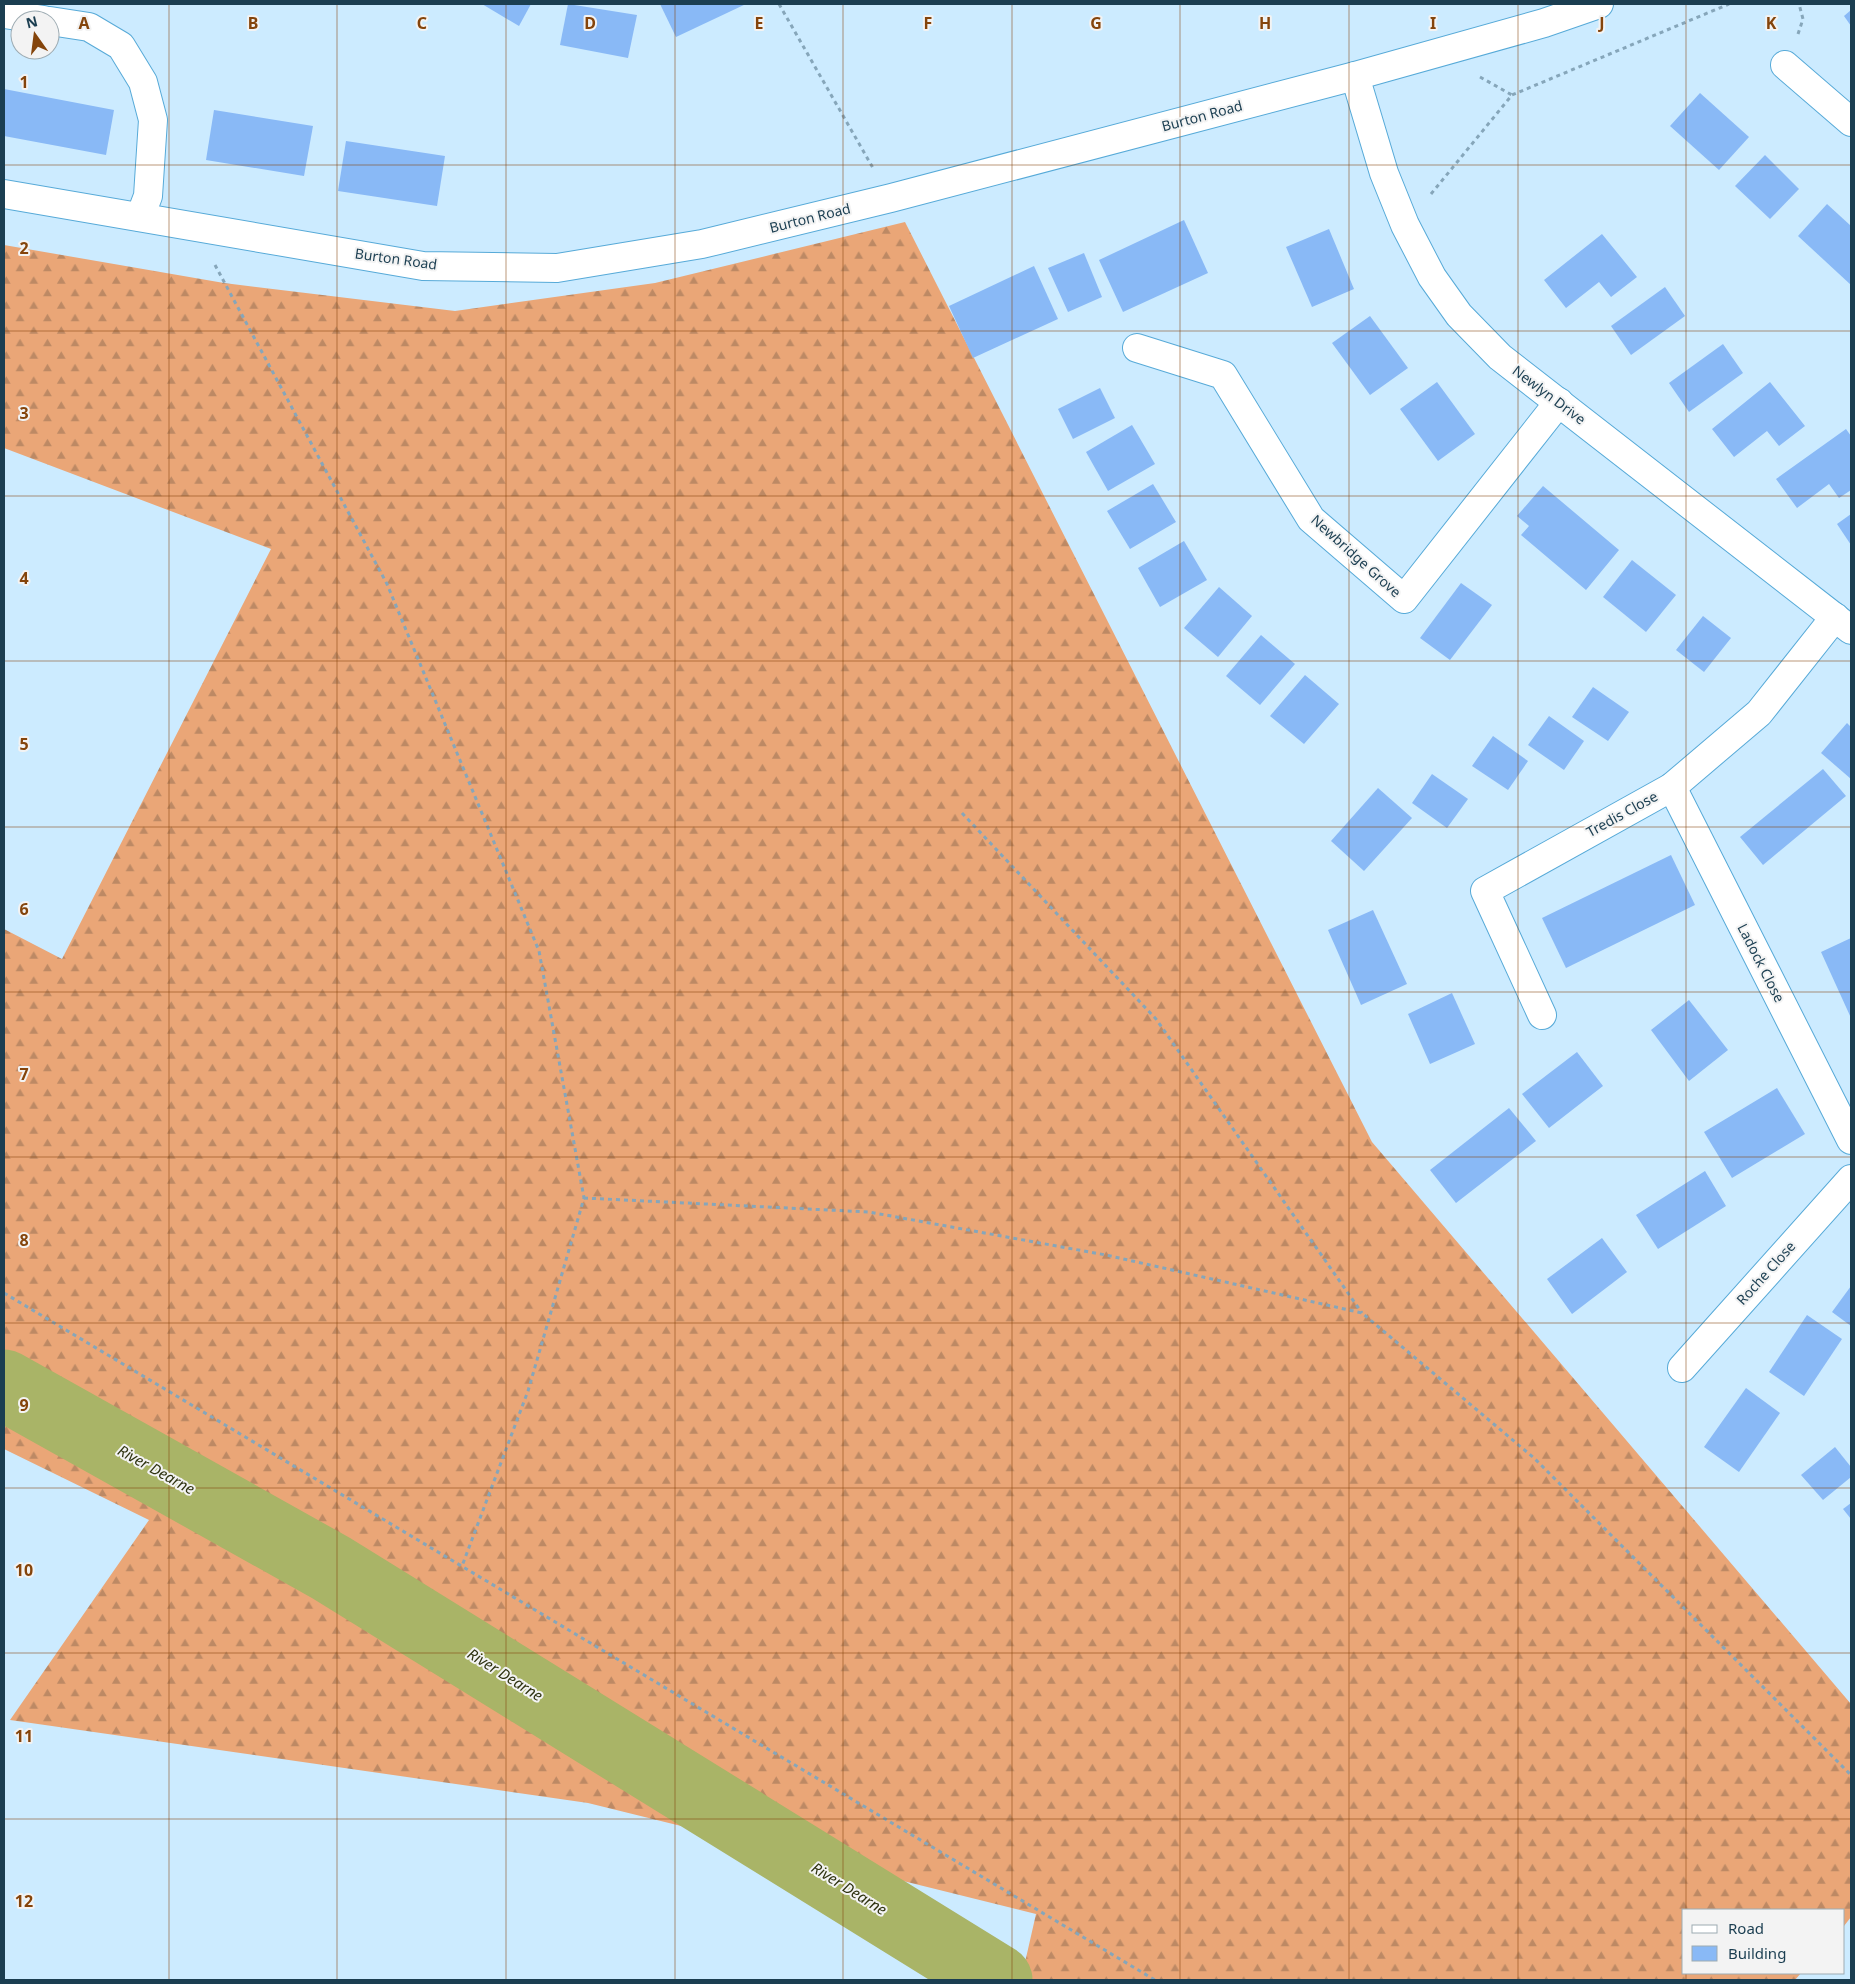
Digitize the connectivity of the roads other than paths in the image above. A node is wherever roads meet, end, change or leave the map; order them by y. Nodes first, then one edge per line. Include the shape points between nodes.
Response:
1 (1600, 4) edge
2 (60, 23) edge
3 (1785, 65) dead end
4 (1356, 76) junction
5 (1851, 122) edge
6 (4, 194) edge
7 (140, 217) junction
8 (1137, 348) dead end
9 (1559, 402) junction
10 (1843, 624) edge
11 (1672, 786) junction
12 (1542, 1015) dead end
13 (1851, 1140) edge
14 (1851, 1179) edge
15 (1682, 1368) dead end

1 - 4 street, Burton Road
2 - 7 street via 89,27 121,46 143,82 153,120 148,196
3 - 5 street
4 - 7 street, Burton Road via 702,244 558,268 423,266
4 - 9 street, Newlyn Drive via 1384,173 1405,225 1432,277 1459,315 1500,357
6 - 7 street, Burton Road
8 - 9 street, Newbridge Grove via 1222,375 1311,519 1404,599
9 - 10 street, Newlyn Drive
10 - 11 street, Tredis Close via 1759,713
11 - 12 street, Tredis Close via 1484,892
11 - 13 street, Ladock Close
14 - 15 street, Roche Close

